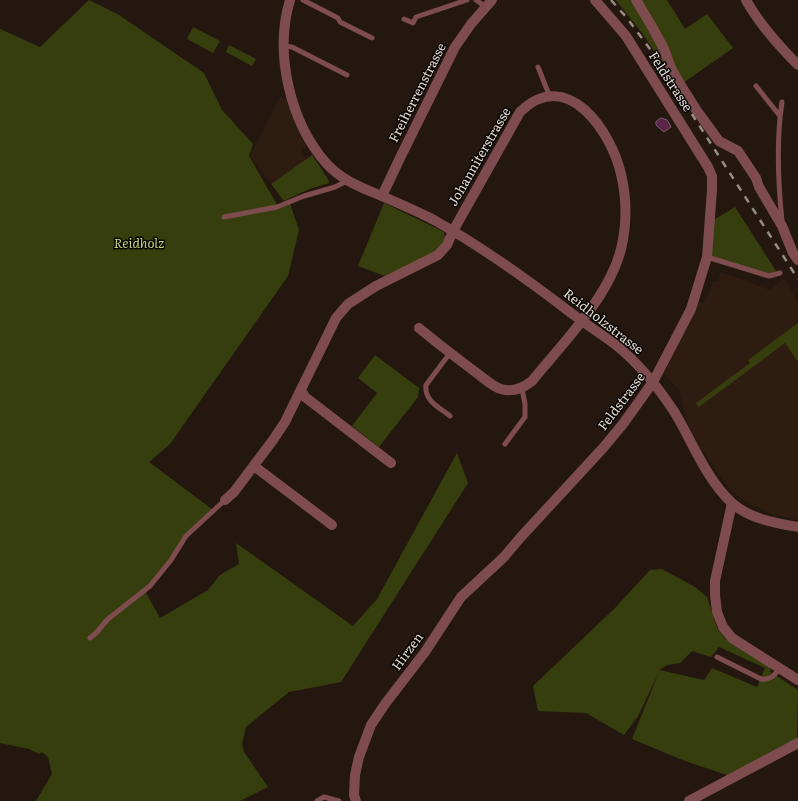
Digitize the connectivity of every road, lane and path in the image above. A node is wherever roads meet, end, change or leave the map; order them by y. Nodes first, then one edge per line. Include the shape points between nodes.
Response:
1 (290, 0) edge
2 (303, 0) edge
3 (467, 0) edge
4 (476, 0) edge
5 (595, 0) edge
6 (636, 0) edge
7 (746, 0) edge
8 (489, 4) edge
9 (404, 19) dead end
10 (372, 38) dead end
11 (284, 46) junction
12 (798, 65) edge
13 (538, 67) dead end
14 (347, 75) dead end
15 (756, 86) dead end
16 (550, 96) junction
17 (782, 102) dead end
18 (780, 116) junction
19 (348, 181) junction
20 (382, 196) junction
21 (224, 217) dead end
22 (782, 226) junction
23 (453, 231) junction
24 (707, 257) junction
25 (798, 260) edge
26 (780, 273) dead end
27 (582, 320) junction
28 (419, 328) dead end
29 (450, 353) junction
30 (653, 382) junction
31 (522, 389) junction
32 (301, 390) junction
33 (450, 416) dead end
34 (504, 444) dead end
35 (391, 463) dead end
36 (254, 466) junction
37 (225, 500) joint
38 (732, 503) junction
39 (332, 525) dead end
40 (798, 527) edge
41 (520, 538) joint
42 (90, 638) dead end
43 (717, 657) dead end
44 (779, 669) junction
45 (798, 680) edge
46 (798, 743) edge
47 (317, 801) edge
48 (339, 801) edge
49 (356, 801) edge
50 (689, 801) edge

1 - 11 street, Reidholzstrasse via 285,19
2 - 10 lane
3 - 9 lane via 416,17 413,23
4 - 8 lane, Freiherrenstrasse
5 - 24 street, Feldstrasse via 626,36 712,176
6 - 22 street via 658,37 671,68 697,111 719,141 738,151
7 - 12 street via 754,15 777,44
8 - 20 street, Freiherrenstrasse via 455,47
11 - 14 lane via 292,47
11 - 19 street, Reidholzstrasse via 287,79 300,119 325,162
13 - 16 lane
15 - 18 lane
16 - 23 street, Johanniterstrasse via 531,103 516,118
16 - 27 street via 576,102 595,119 612,148 624,185 625,224 620,251 611,277
17 - 18 lane
18 - 22 lane via 778,180
19 - 20 street, Reidholzstrasse
19 - 21 lane via 277,207
20 - 23 street, Reidholzstrasse
22 - 25 street
23 - 27 street, Reidholzstrasse via 499,260
23 - 32 street, Johanniterstrasse via 447,245 438,255 376,286 348,304 336,318
24 - 26 lane via 769,276
24 - 30 street, Feldstrasse via 691,309
27 - 30 street, Reidholzstrasse via 616,346
27 - 31 street via 532,381
28 - 29 street
29 - 31 street via 501,389
29 - 33 lane via 426,385 425,391 427,397
30 - 38 street, Reidholzstrasse via 674,413 705,469
30 - 41 street, Feldstrasse via 603,448
31 - 34 lane via 525,417
32 - 35 street via 305,397
32 - 36 street, Johanniterstrasse via 285,422
36 - 37 street, Johanniterstrasse
36 - 39 street
37 - 42 lane via 186,536 150,586 108,619
38 - 40 street, Reidholzstrasse via 762,519
38 - 44 street via 715,581 717,612 723,627 732,638
41 - 49 street, Hirzen via 504,557 461,597 425,652 371,725 355,774
43 - 44 lane via 761,678 773,676
44 - 45 street
46 - 50 street
47 - 48 lane via 324,797

